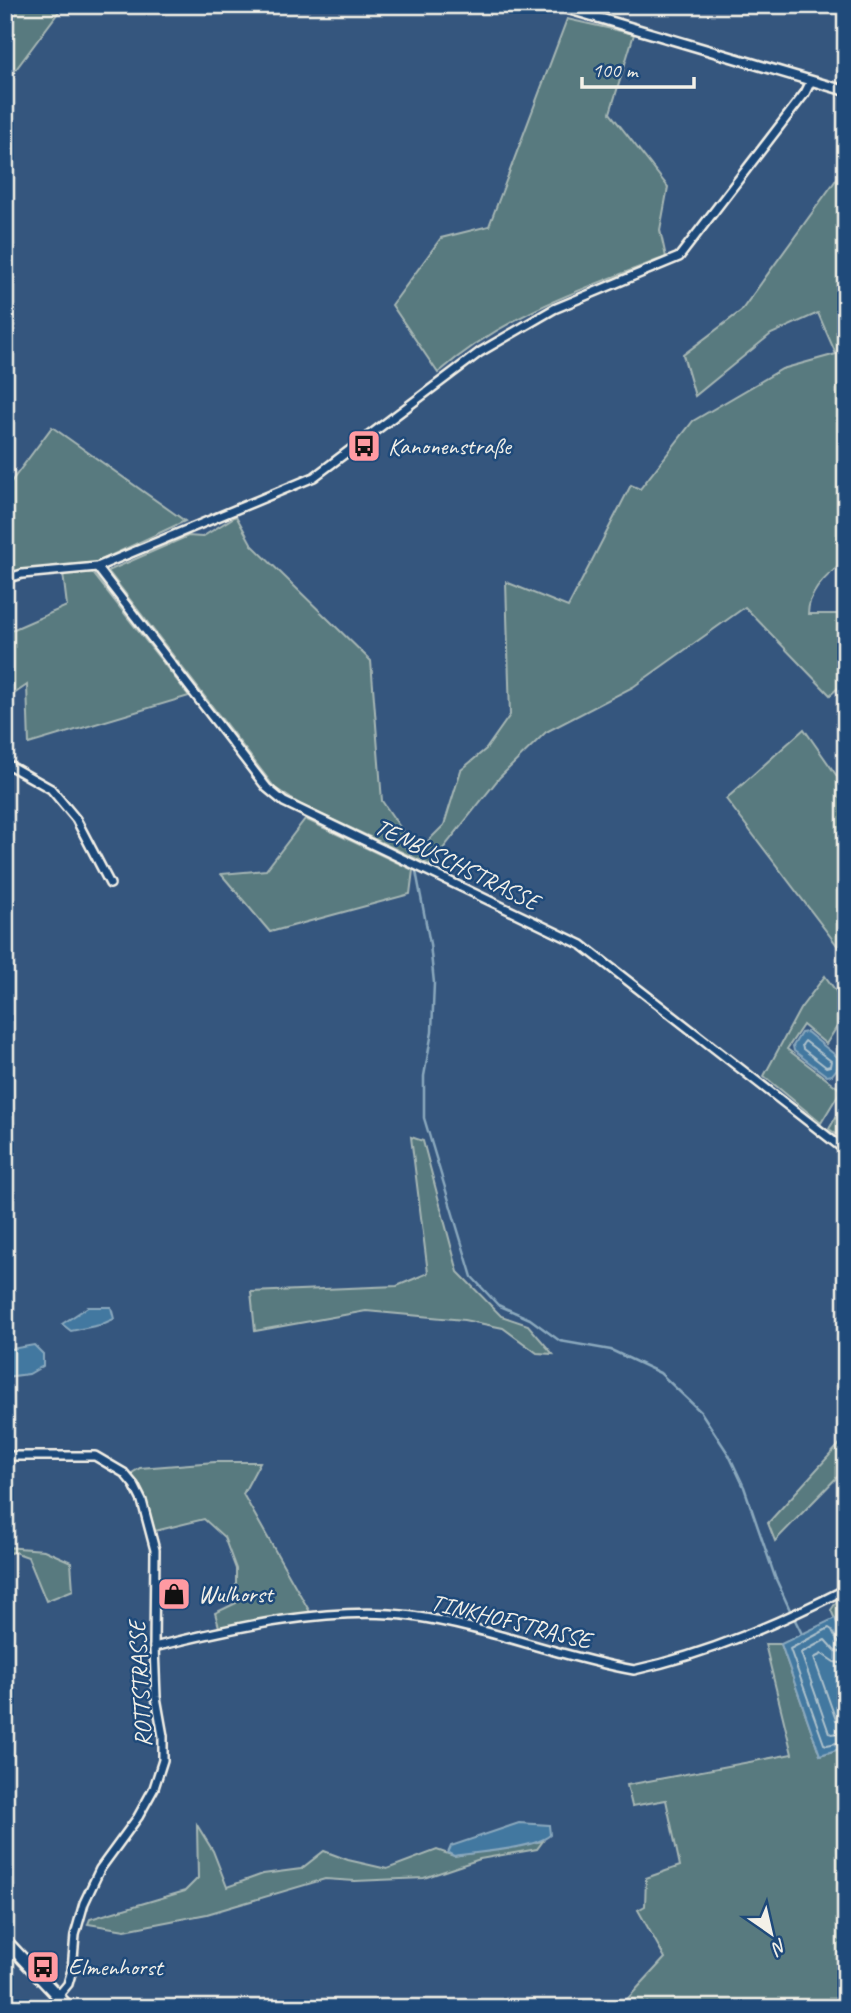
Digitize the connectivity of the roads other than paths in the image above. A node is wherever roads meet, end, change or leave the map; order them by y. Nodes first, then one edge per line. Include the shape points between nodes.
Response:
1 (555, 5) edge
2 (811, 81) junction
3 (846, 92) edge
4 (97, 567) junction
5 (5, 579) edge
6 (5, 763) edge
7 (110, 884) dead end
8 (846, 1151) edge
9 (5, 1456) edge
10 (846, 1589) edge
11 (154, 1647) junction
12 (5, 1940) edge
13 (58, 1996) junction
14 (69, 2008) edge

1 - 2 street
2 - 3 street
2 - 4 street via 679,257 554,309 480,352 313,477
4 - 5 street
4 - 8 street, TENBUSCHSTRASSE via 267,788 284,802 582,945
6 - 7 street via 51,789 76,819
9 - 11 street, ROTTSTRASSE via 95,1455 134,1485 155,1550
10 - 11 street, TINKHOFSTRASSE via 746,1635 634,1670 459,1626 371,1614 233,1628
11 - 13 street, ROTTSTRASSE via 163,1760 138,1817 100,1869 84,1903 72,1970
12 - 13 main road
13 - 14 main road

